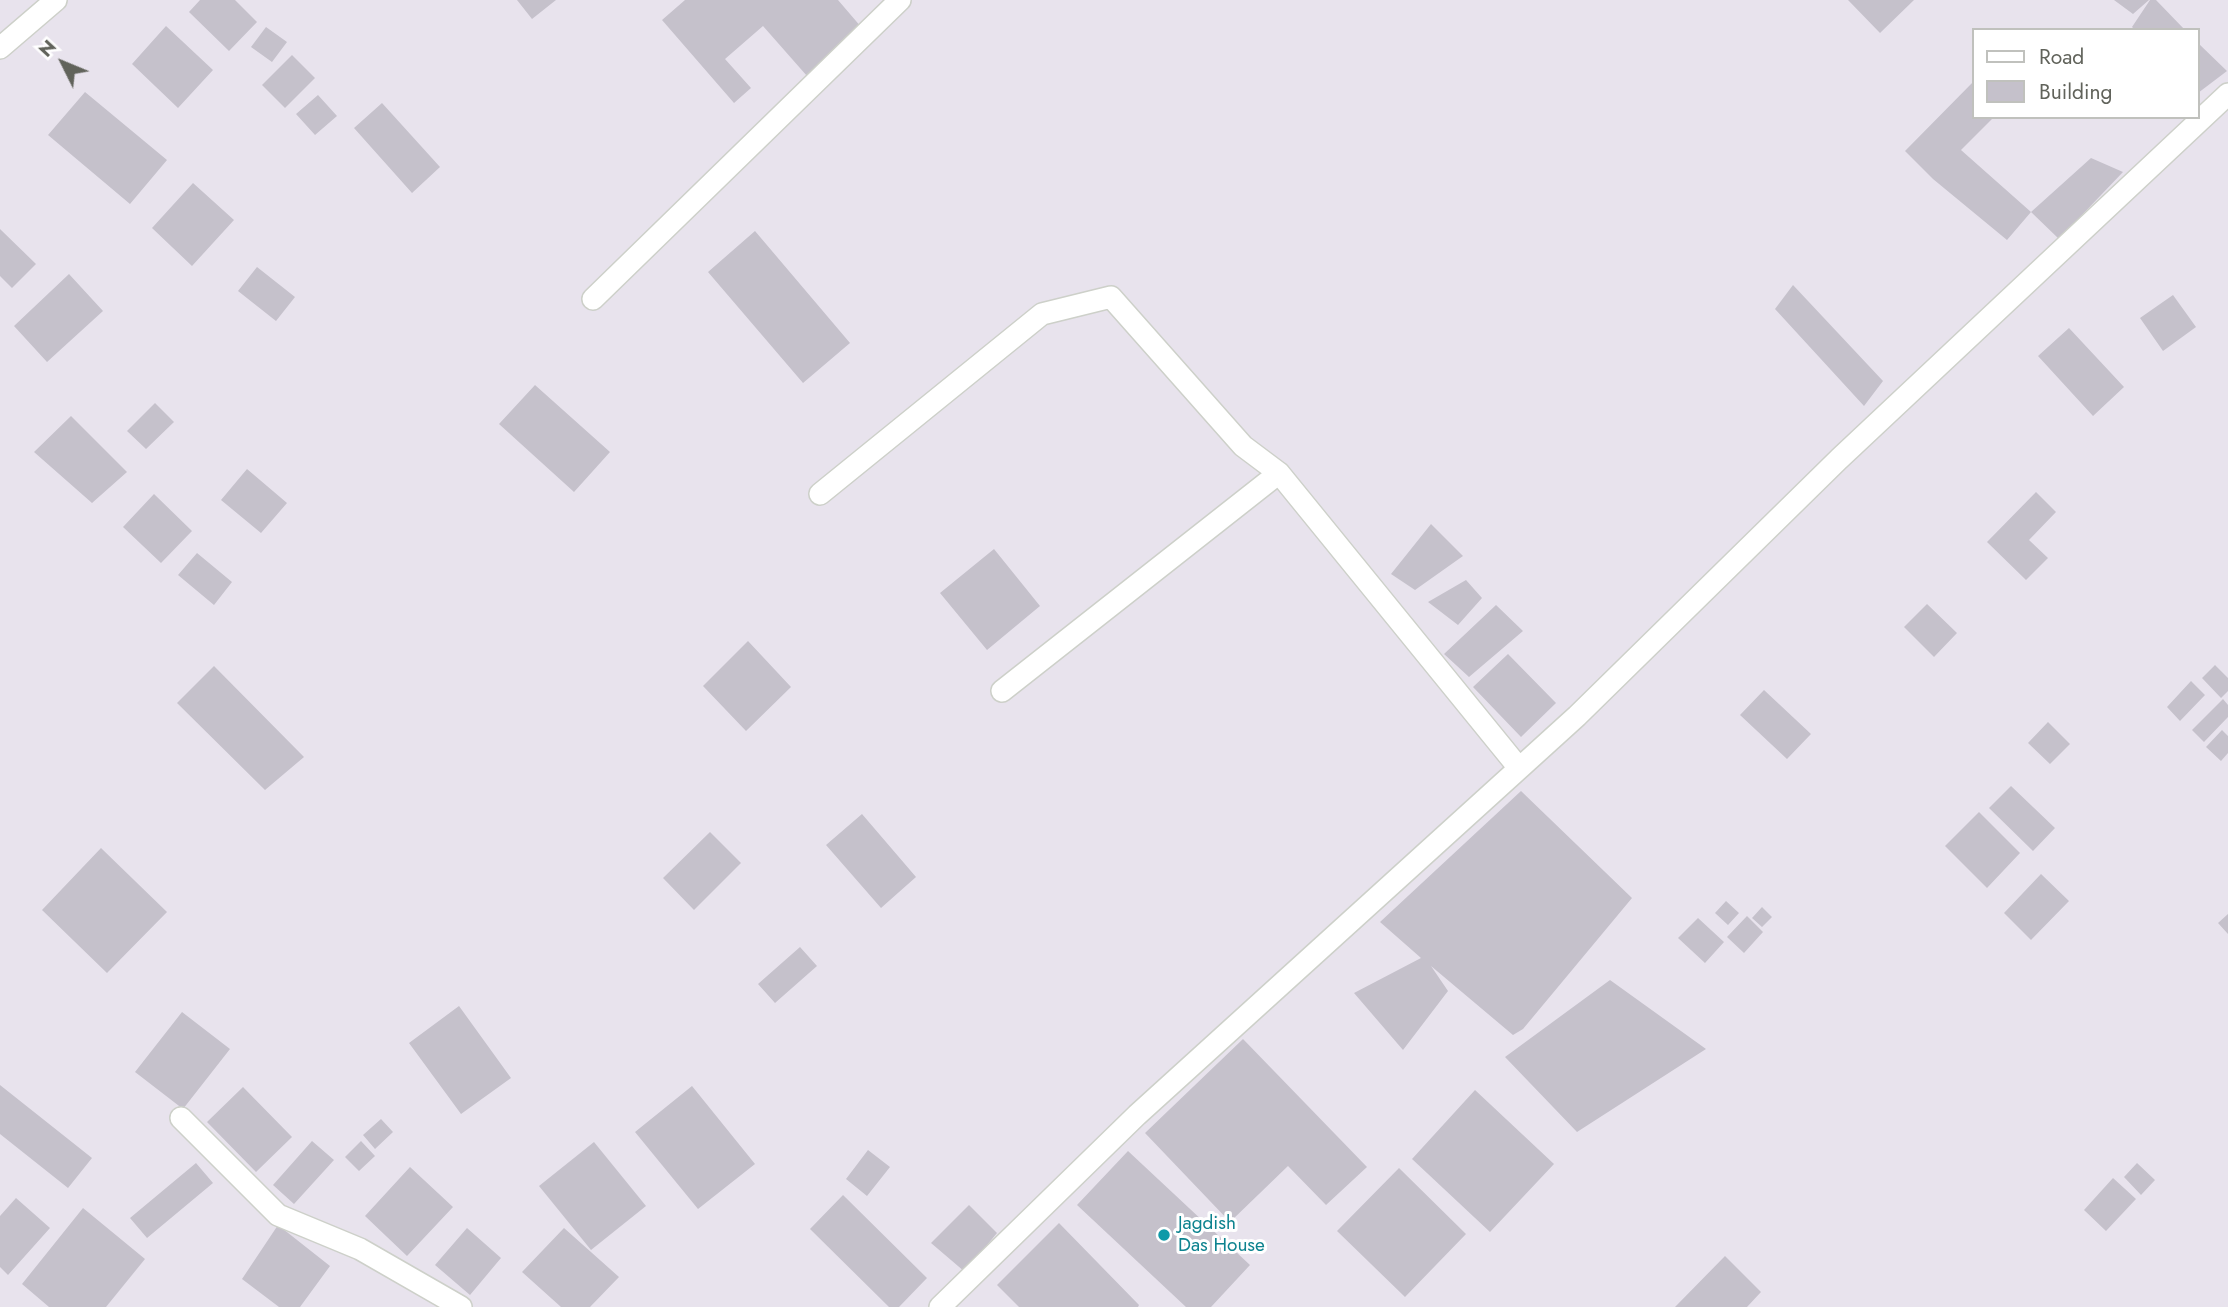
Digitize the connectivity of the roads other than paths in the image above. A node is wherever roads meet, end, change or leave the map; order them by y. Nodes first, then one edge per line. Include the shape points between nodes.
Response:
1 (55, 0) edge
2 (900, 0) edge
3 (0, 48) edge
4 (2228, 94) edge
5 (593, 299) dead end
6 (1279, 473) junction
7 (820, 494) dead end
8 (1002, 691) dead end
9 (1519, 768) junction
10 (181, 1118) dead end
11 (461, 1307) edge
12 (940, 1307) edge

1 - 3 street
2 - 5 street
4 - 9 street via 1849,449
6 - 7 street via 1243,446 1111,297 1042,314
6 - 8 street
6 - 9 street
9 - 12 street via 1137,1115
10 - 11 street via 278,1215 360,1249

